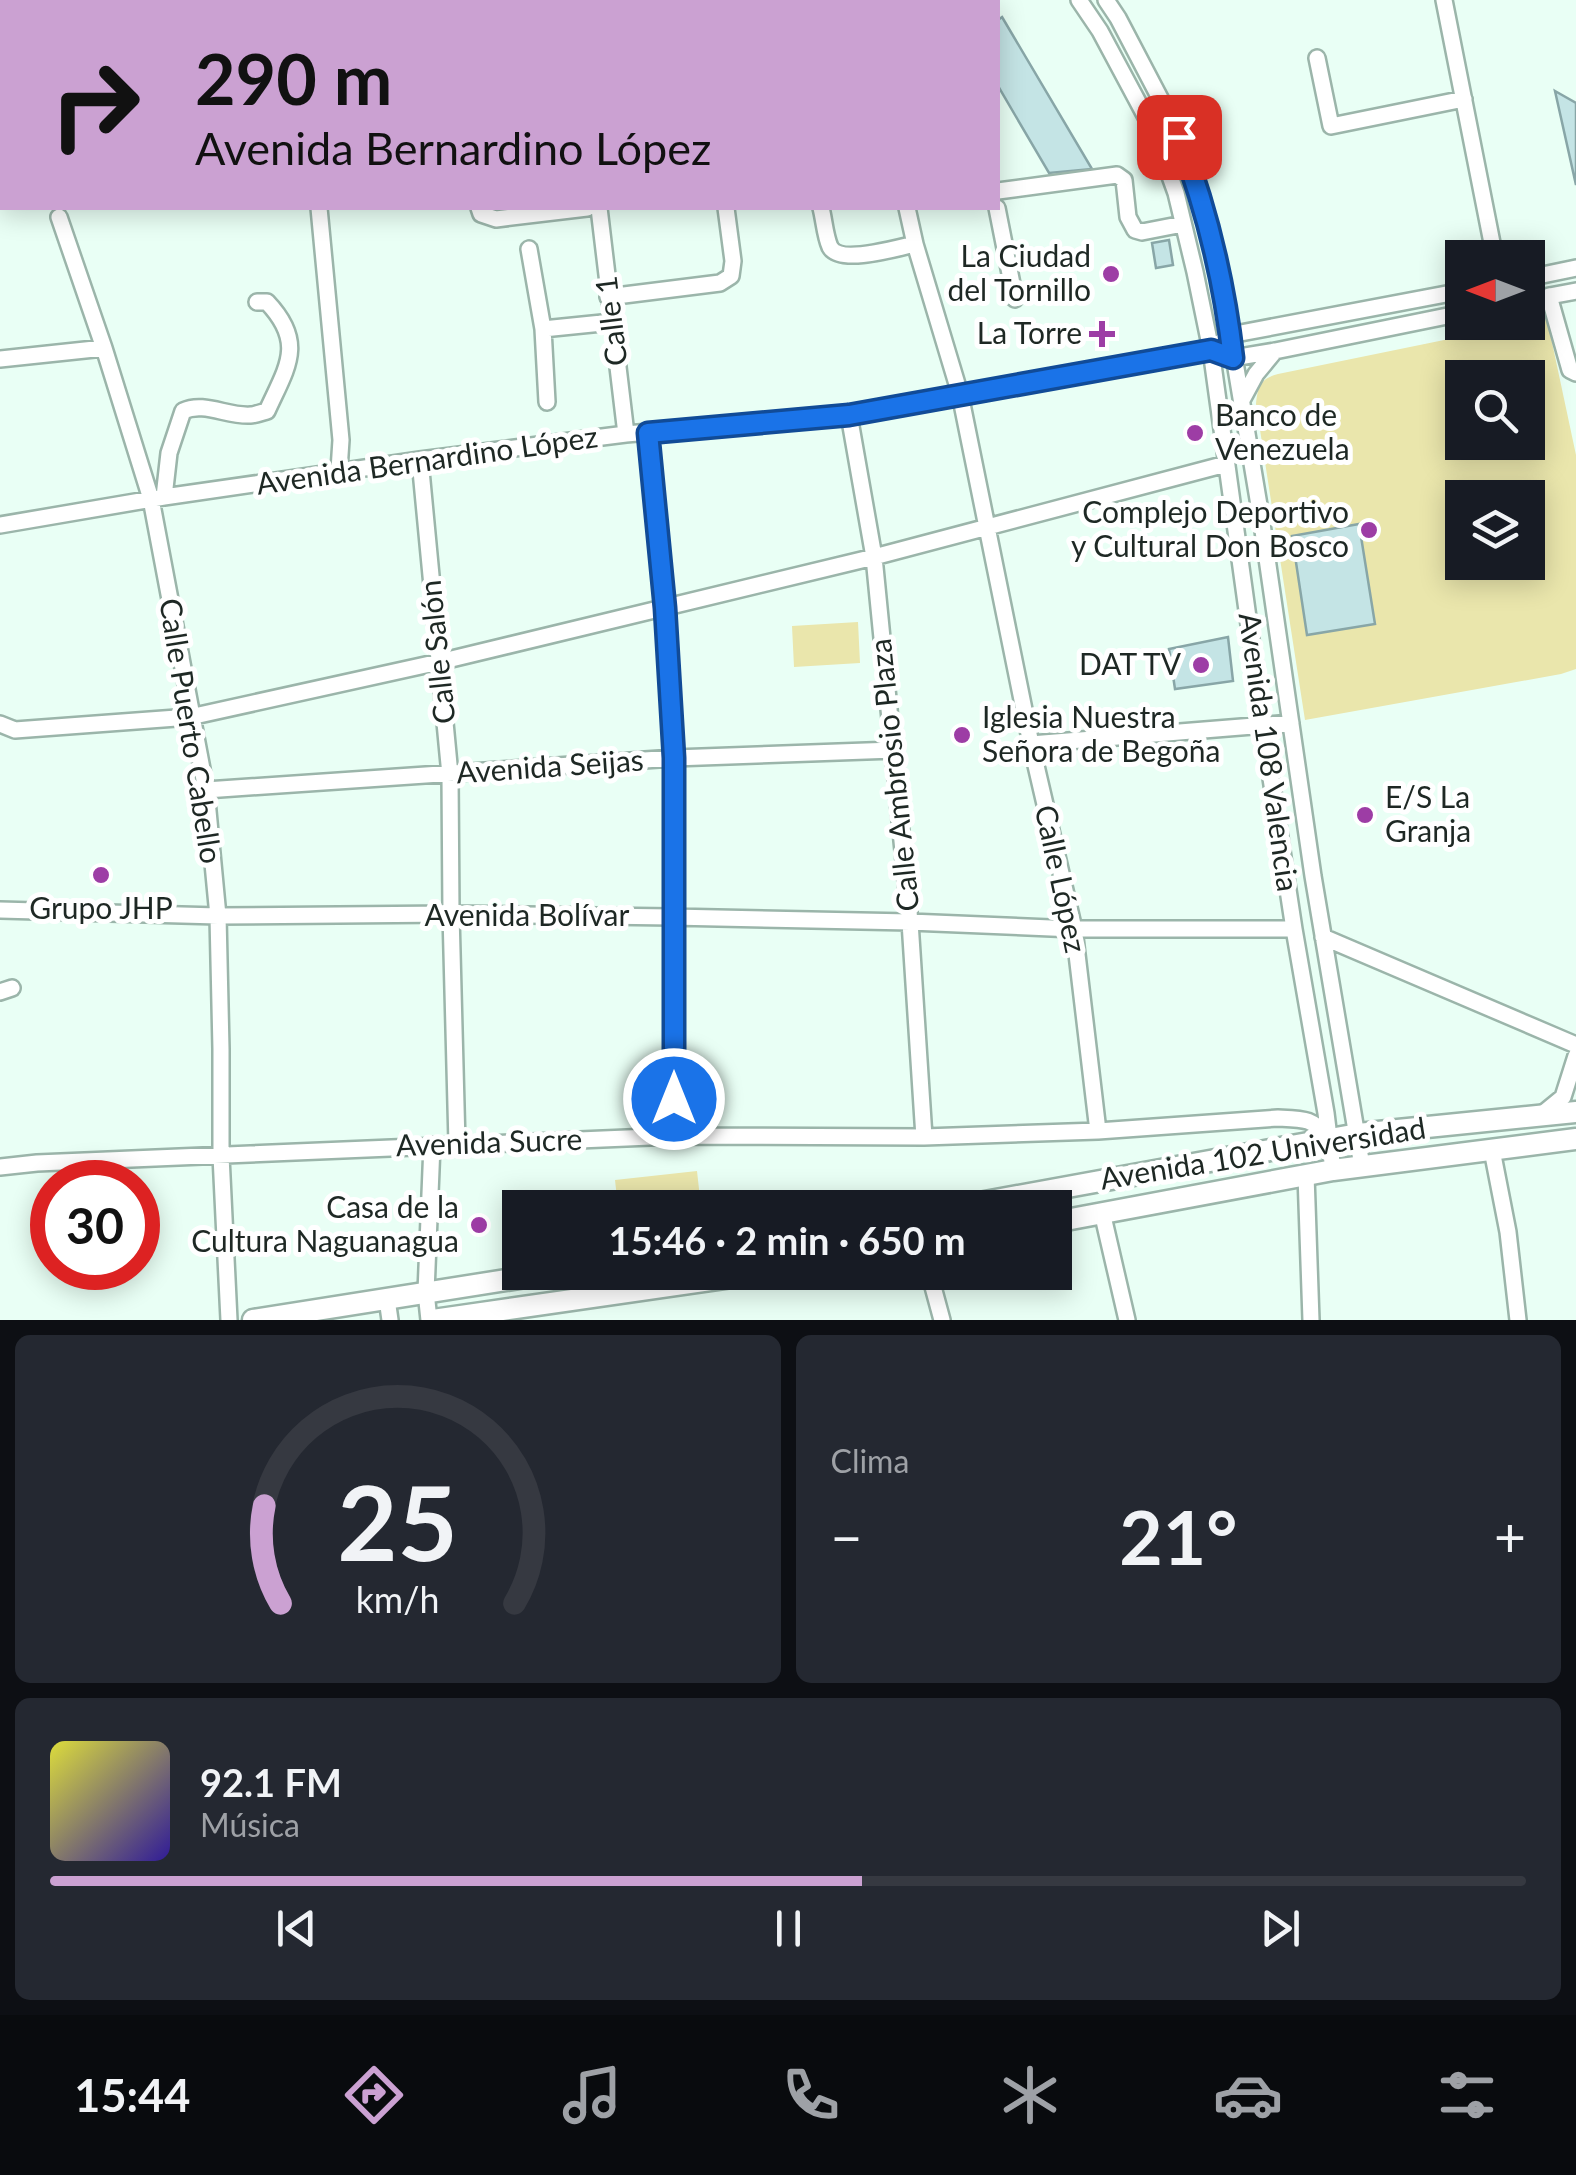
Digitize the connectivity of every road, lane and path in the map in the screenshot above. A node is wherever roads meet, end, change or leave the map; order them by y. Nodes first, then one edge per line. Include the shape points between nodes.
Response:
1 (1080, 0) edge
2 (1106, 0) edge
3 (1444, 0) edge
4 (1317, 58) dead end
5 (1464, 99) junction
6 (1000, 191) edge
7 (319, 210) edge
8 (479, 210) edge
9 (570, 210) edge
10 (599, 210) edge
11 (726, 210) edge
12 (821, 210) edge
13 (907, 210) edge
14 (998, 210) edge
15 (59, 217) dead end
16 (1184, 224) junction
17 (1491, 240) edge
18 (915, 244) junction
19 (529, 249) dead end
20 (1576, 268) edge
21 (1545, 274) edge
22 (1576, 290) edge
23 (1445, 293) edge
24 (1550, 296) junction
25 (1545, 297) edge
26 (608, 298) junction
27 (1015, 299) dead end
28 (256, 302) dead end
29 (1445, 317) edge
30 (612, 322) junction
31 (543, 329) junction
32 (1230, 334) junction
33 (104, 348) junction
34 (1211, 350) junction
35 (1276, 351) junction
36 (0, 358) edge
37 (1233, 358) junction
38 (1576, 373) edge
39 (960, 394) junction
40 (1242, 400) junction
41 (547, 402) dead end
42 (849, 415) junction
43 (648, 433) junction
44 (626, 434) junction
45 (420, 460) junction
46 (1226, 464) junction
47 (339, 470) junction
48 (157, 498) junction
49 (0, 525) edge
50 (986, 526) junction
51 (874, 557) junction
52 (665, 608) junction
53 (439, 662) junction
54 (190, 717) junction
55 (1290, 723) junction
56 (0, 724) edge
57 (1263, 726) junction
58 (1031, 744) junction
59 (894, 750) junction
60 (674, 758) junction
61 (450, 775) junction
62 (206, 790) junction
63 (0, 910) edge
64 (451, 914) junction
65 (218, 916) junction
66 (672, 917) junction
67 (910, 922) junction
68 (1074, 929) junction
69 (1294, 929) junction
70 (1323, 936) junction
71 (1576, 1045) edge
72 (1576, 1056) edge
73 (1576, 1112) edge
74 (1537, 1118) junction
75 (1098, 1131) junction
76 (1358, 1134) junction
77 (674, 1136) junction
78 (924, 1138) junction
79 (1330, 1138) junction
80 (1576, 1138) edge
81 (432, 1144) junction
82 (457, 1144) junction
83 (1492, 1150) junction
84 (221, 1156) junction
85 (1362, 1166) junction
86 (0, 1167) edge
87 (1333, 1170) junction
88 (1306, 1175) junction
89 (1049, 1190) edge
90 (1102, 1212) junction
91 (1072, 1218) edge
92 (502, 1280) edge
93 (641, 1290) edge
94 (934, 1290) edge
95 (426, 1292) junction
96 (387, 1298) junction
97 (229, 1320) edge
98 (253, 1320) edge
99 (390, 1320) edge
100 (431, 1320) edge
101 (942, 1320) edge
102 (1127, 1320) edge
103 (1311, 1320) edge
104 (1518, 1320) edge

1 - 16 street, Avenida 108 Valencia via 1154,132
2 - 32 street, Avenida 108 Valencia via 1174,125 1199,188
3 - 5 street
4 - 5 street via 1332,126
5 - 17 street
6 - 16 street via 1117,175 1124,180 1134,230
7 - 47 street
8 - 9 street via 496,219
10 - 26 street, Calle 1
11 - 26 street via 734,261 720,284
12 - 18 street via 830,248 838,255
13 - 18 street, Calle López
14 - 27 street
15 - 33 street, Calle Puerto Cabello
16 - 34 street, Avenida 108 Valencia
18 - 39 street, Calle López
19 - 31 street
20 - 21 street
22 - 24 street
23 - 32 street
24 - 25 street
24 - 38 street
26 - 30 street, Calle 1
28 - 48 street via 267,302 289,334 282,382 267,411 183,411
29 - 35 street
30 - 31 street
30 - 44 street, Calle 1
31 - 41 street
32 - 34 street
32 - 37 street, Avenida 108 Valencia
33 - 36 street
33 - 48 street, Calle Puerto Cabello
34 - 37 street
34 - 39 street, Avenida Bernardino López
34 - 46 street, Avenida 108 Valencia
35 - 37 street
35 - 40 street
37 - 40 street, Avenida 108 Valencia
39 - 42 street, Avenida Bernardino López
39 - 50 street, Calle López
40 - 55 street, Avenida 108 Valencia
42 - 43 street, Avenida Bernardino López
42 - 51 street, Calle Ambrosio Plaza
43 - 44 street, Avenida Bernardino López
43 - 52 street
44 - 45 street, Avenida Bernardino López
45 - 47 street, Avenida Bernardino López
45 - 53 street, Calle Salón
46 - 50 street
46 - 57 street, Avenida 108 Valencia
47 - 48 street, Avenida Bernardino López
48 - 49 street, Avenida Bernardino López
48 - 54 street, Calle Puerto Cabello
50 - 51 street
50 - 58 street, Calle López
51 - 52 street
51 - 59 street, Calle Ambrosio Plaza
52 - 53 street
52 - 60 street
53 - 54 street
53 - 61 street, Calle Salón
54 - 56 street via 15,730
54 - 62 street, Calle Puerto Cabello
55 - 57 street
55 - 70 street, Avenida 108 Valencia
57 - 58 street
57 - 69 street, Avenida 108 Valencia
58 - 68 street, Calle López
59 - 60 street, Avenida Seijas
59 - 67 street, Calle Ambrosio Plaza
60 - 61 street, Avenida Seijas
60 - 66 street
61 - 62 street, Avenida Seijas
61 - 64 street, Calle Salón
62 - 65 street, Calle Puerto Cabello
63 - 65 street, Avenida Bolívar
64 - 65 street, Avenida Bolívar
64 - 66 street, Avenida Bolívar
64 - 82 street, Calle Salón
65 - 84 street, Calle Puerto Cabello
66 - 67 street, Avenida Bolívar
66 - 77 street
67 - 68 street, Avenida Bolívar
67 - 78 street, Calle Ambrosio Plaza
68 - 69 street, Avenida Bolívar
68 - 75 street, Calle López
69 - 79 street, Avenida 108 Valencia
70 - 71 street
70 - 76 street, Avenida 108 Valencia
72 - 74 street via 1563,1097
73 - 74 main road, Avenida 102 Universidad
74 - 76 main road, Avenida 102 Universidad
75 - 78 street, Avenida Sucre
75 - 79 street, Avenida Sucre via 1304,1118
76 - 79 main road, Avenida 102 Universidad
76 - 85 street, Avenida 108 Valencia
77 - 78 street, Avenida Sucre
77 - 82 street, Avenida Sucre
79 - 87 street, Avenida 108 Valencia
79 - 89 main road, Avenida 102 Universidad
80 - 83 main road, Avenida 102 Universidad
81 - 82 street, Avenida Sucre
81 - 84 street, Avenida Sucre
81 - 95 street
83 - 85 main road, Avenida 102 Universidad
83 - 104 street
84 - 86 street, Avenida Sucre
84 - 97 street, Calle Puerto Cabello
85 - 87 main road, Avenida 102 Universidad
87 - 88 main road, Avenida 102 Universidad
88 - 90 main road, Avenida 102 Universidad
88 - 103 street
90 - 91 main road, Avenida 102 Universidad
90 - 102 street
92 - 95 main road
93 - 100 main road
94 - 101 street
95 - 96 main road
95 - 100 street
96 - 98 main road
96 - 99 street

